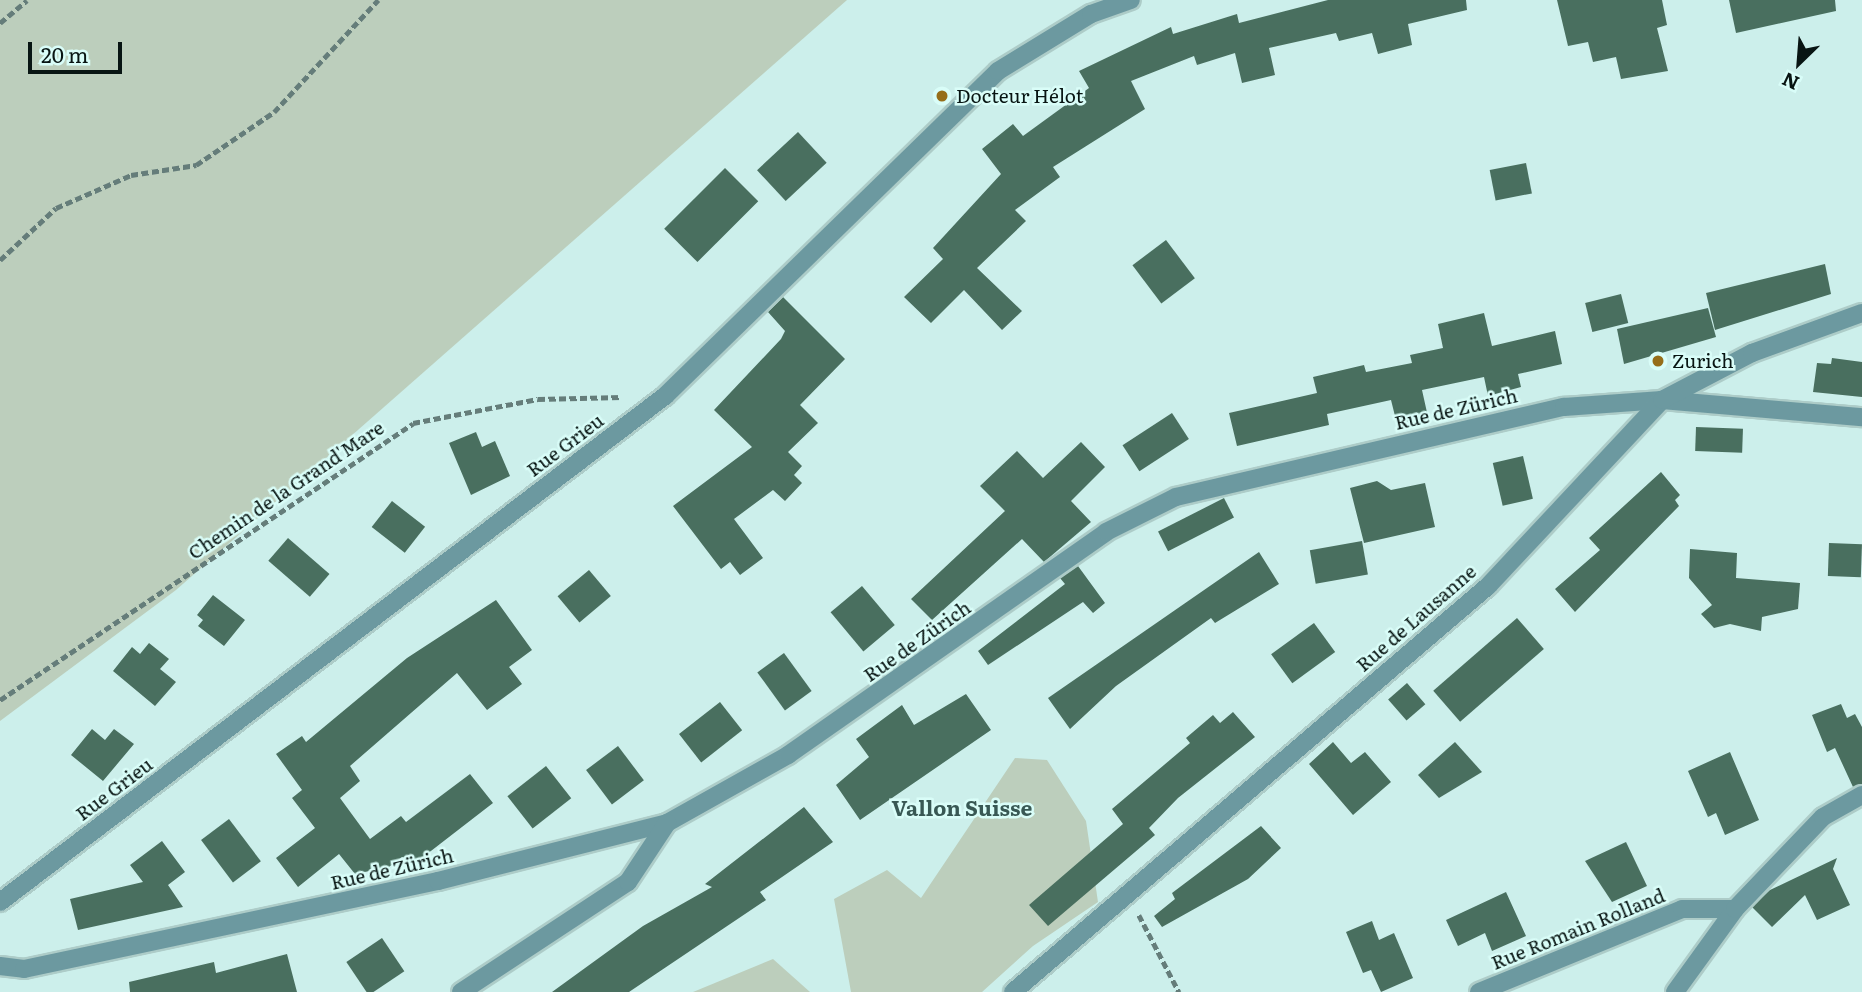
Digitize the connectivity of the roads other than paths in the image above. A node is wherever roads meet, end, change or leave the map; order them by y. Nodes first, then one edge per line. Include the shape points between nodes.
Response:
1 (1131, 0) edge
2 (1087, 7) edge
3 (1862, 313) edge
4 (1662, 400) junction
5 (1862, 417) edge
6 (1862, 795) edge
7 (667, 823) junction
8 (0, 902) edge
9 (1735, 909) junction
10 (0, 966) edge
11 (461, 992) edge
12 (1013, 992) edge
13 (1479, 992) edge
14 (1675, 992) edge

1 - 2 street, Rue Grieu
2 - 8 street, Rue Grieu via 967,98 665,396
3 - 4 street, Rue de Lausanne via 1683,383
4 - 5 street, Rue de Zürich
4 - 7 street, Rue de Zürich via 1564,407 1176,497 1106,532 788,755
4 - 12 street, Rue de Lausanne via 1488,586
6 - 9 street via 1822,817
7 - 10 street, Rue de Zürich via 398,890 24,970
7 - 11 street via 628,882
9 - 13 street, Rue Romain Rolland via 1682,909
9 - 14 street

